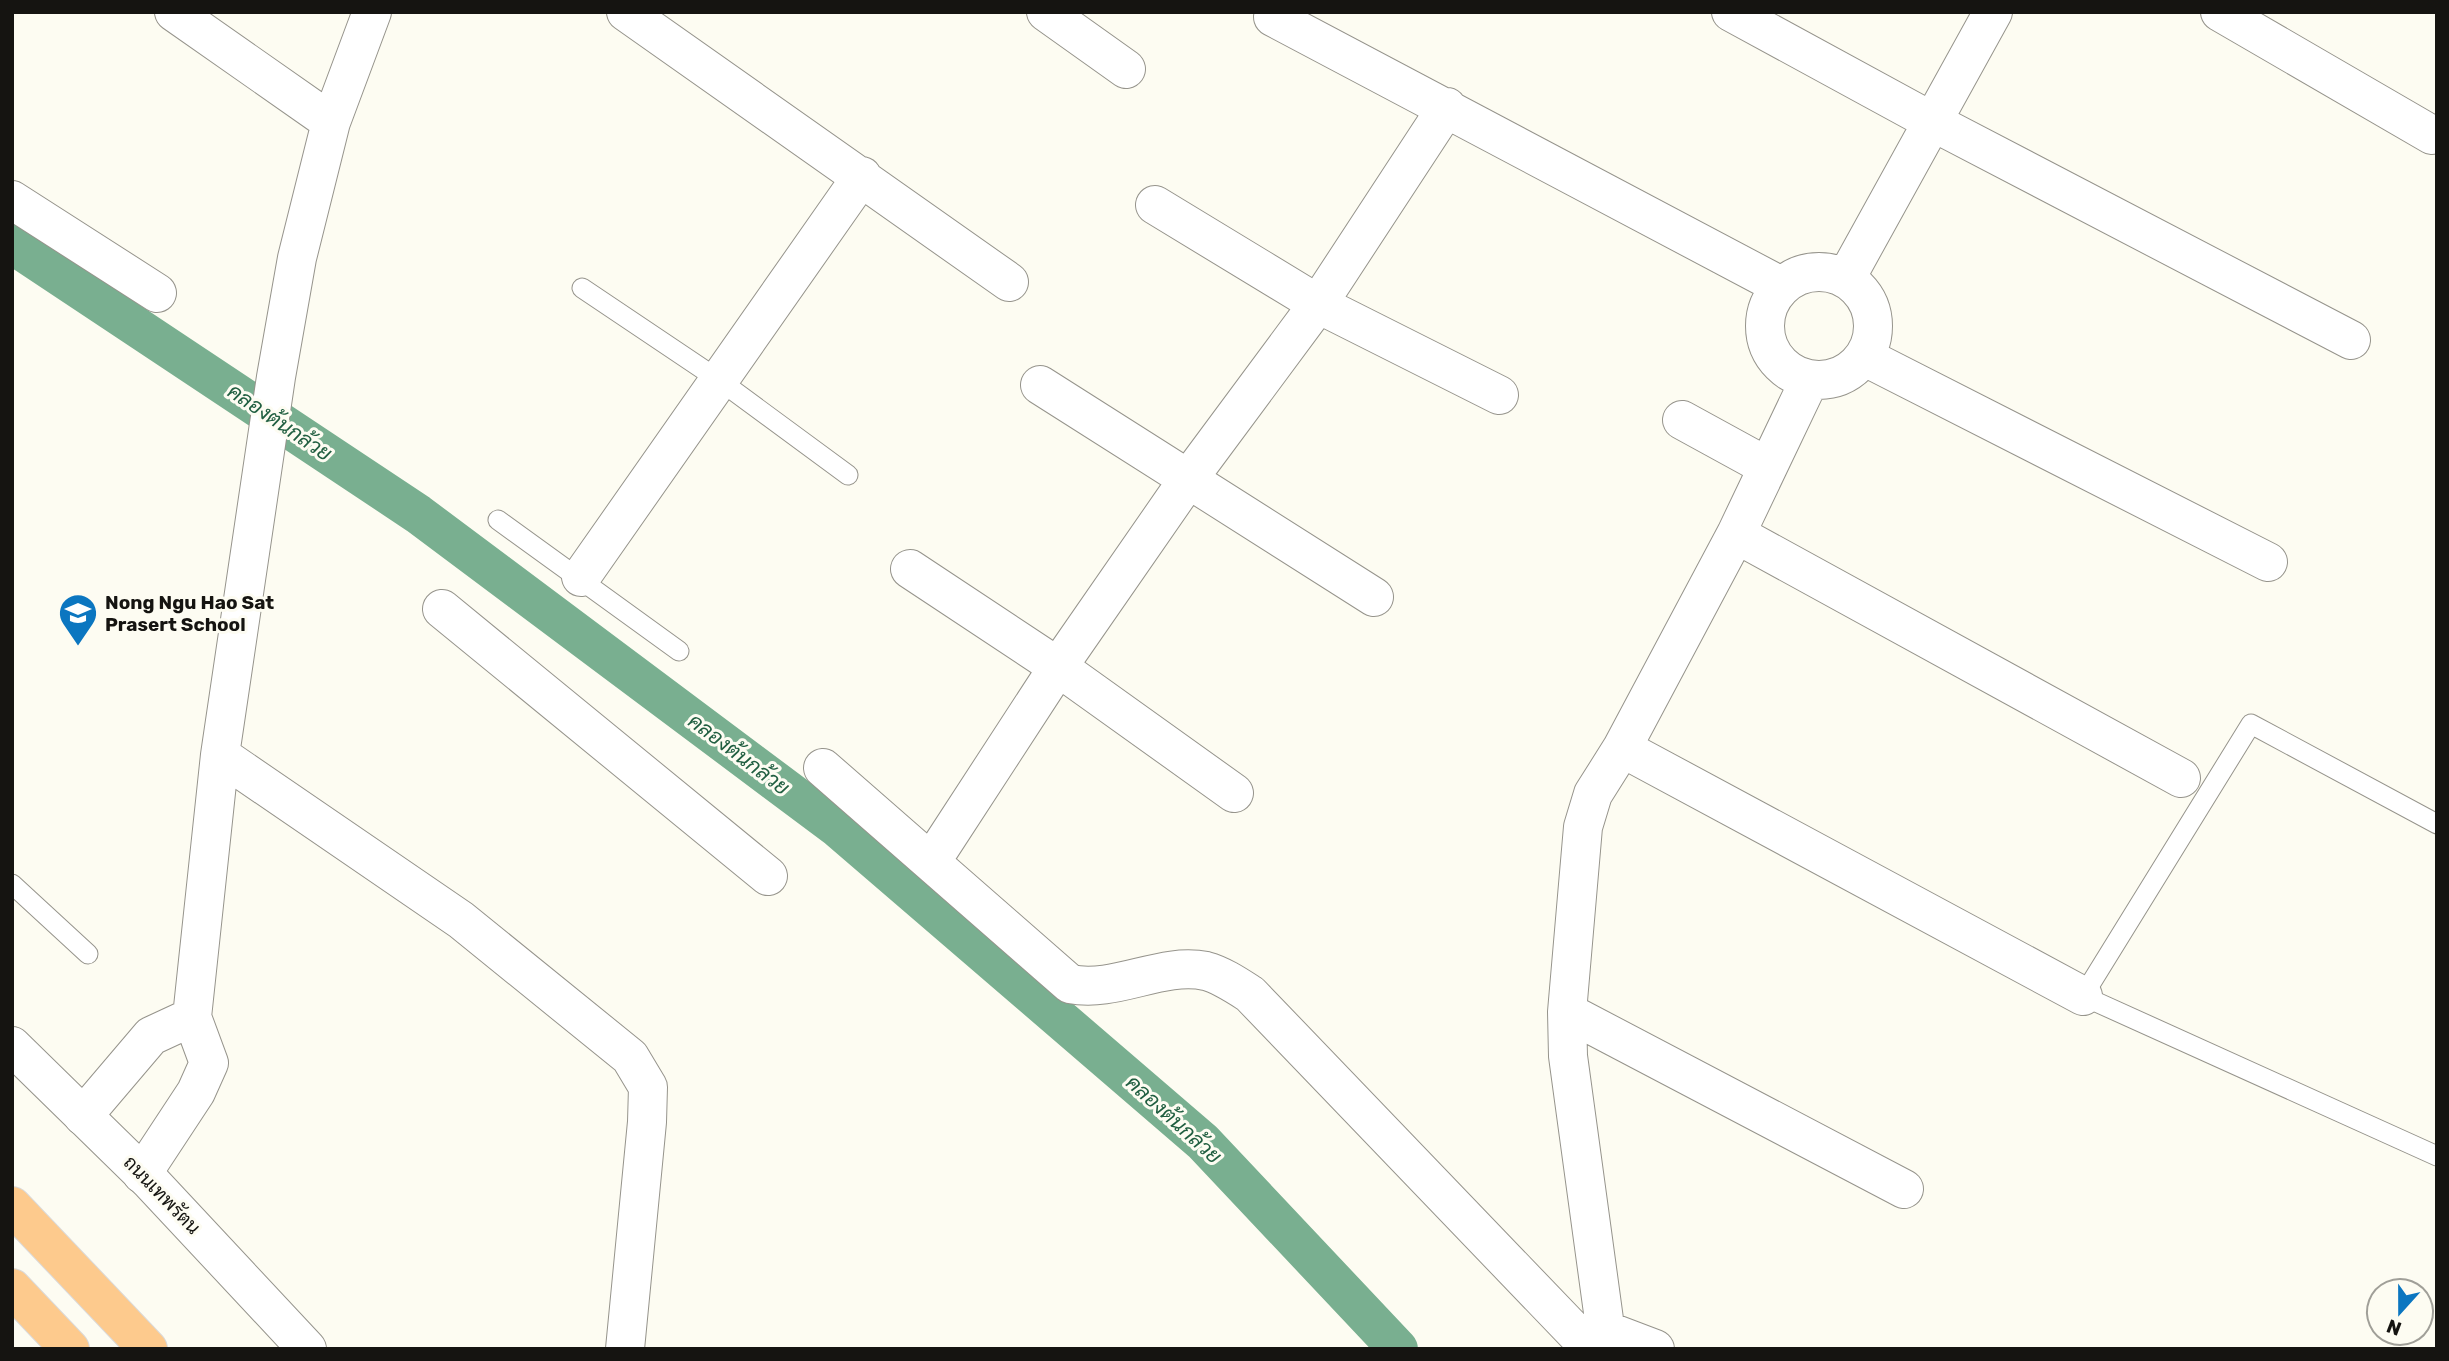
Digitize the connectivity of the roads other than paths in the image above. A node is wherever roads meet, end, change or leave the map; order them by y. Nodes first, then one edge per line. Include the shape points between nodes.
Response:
1 (174, 12) edge
2 (372, 12) edge
3 (626, 12) edge
4 (1046, 12) edge
5 (1731, 12) edge
6 (1993, 12) edge
7 (2220, 12) edge
8 (1273, 18) dead end
9 (1126, 69) dead end
10 (1447, 107) junction
11 (331, 122) junction
12 (1933, 122) junction
13 (2432, 135) dead end
14 (862, 176) junction
15 (12, 200) edge
16 (1155, 205) dead end
17 (1846, 278) junction
18 (1009, 282) dead end
19 (1781, 286) junction
20 (582, 288) dead end
21 (158, 293) dead end
22 (1318, 304) junction
23 (2351, 340) dead end
24 (1865, 358) junction
25 (719, 380) junction
26 (1809, 381) junction
27 (1040, 385) dead end
28 (1499, 395) dead end
29 (1682, 420) dead end
30 (1766, 466) junction
31 (848, 475) dead end
32 (1189, 478) junction
33 (498, 520) dead end
34 (1736, 534) junction
35 (2268, 562) dead end
36 (911, 569) dead end
37 (581, 577) junction
38 (1374, 597) dead end
39 (442, 609) dead end
40 (679, 651) dead end
41 (1058, 667) junction
42 (1622, 748) junction
43 (220, 755) junction
44 (823, 768) dead end
45 (2181, 778) dead end
46 (1234, 793) dead end
47 (2437, 824) edge
48 (931, 862) junction
49 (768, 876) dead end
50 (12, 884) edge
51 (88, 954) dead end
52 (2082, 996) junction
53 (1567, 1012) junction
54 (192, 1017) junction
55 (12, 1046) edge
56 (83, 1116) junction
57 (2437, 1156) edge
58 (142, 1174) junction
59 (1904, 1189) dead end
60 (12, 1206) edge
61 (12, 1288) edge
62 (1601, 1342) edge
63 (70, 1349) edge
64 (148, 1349) edge
65 (307, 1349) edge
66 (625, 1349) edge
67 (1655, 1349) edge

1 - 11 street
2 - 11 street
3 - 14 street
4 - 9 street
5 - 12 street
6 - 12 street
7 - 13 street
8 - 10 street
10 - 19 street
10 - 22 street
11 - 43 street via 296,258
12 - 17 street
12 - 23 street
14 - 18 street
14 - 25 street
15 - 21 street
16 - 22 street
17 - 19 street via 1824,271 1801,274
17 - 24 street via 1863,293 1873,314 1874,337
19 - 26 street via 1765,312 1766,342 1782,368
20 - 25 lane
22 - 28 street
22 - 32 street
24 - 26 street via 1841,377
24 - 35 street
25 - 31 lane
25 - 37 street
26 - 30 street
27 - 32 street
29 - 30 street
30 - 34 street
32 - 38 street
32 - 41 street
33 - 37 lane
34 - 42 street
34 - 45 street
36 - 41 street
37 - 40 lane
39 - 49 street
41 - 46 street
41 - 48 street
42 - 52 street
42 - 53 street via 1593,794 1583,827
43 - 54 street
43 - 66 street via 461,920 629,1058 648,1087 648,1122
44 - 48 street
47 - 52 lane via 2251,724
48 - 62 street via 1070,984 1103,987 1178,970 1206,972 1250,994
50 - 51 lane
52 - 57 lane
53 - 59 street
53 - 62 street via 1572,1097
54 - 56 street via 152,1036
54 - 58 street via 208,1063 196,1092
55 - 56 street, ถนนเทพรัตน
56 - 58 street, ถนนเทพรัตน
58 - 65 street, ถนนเทพรัตน
60 - 64 highway
61 - 63 highway
62 - 67 street

